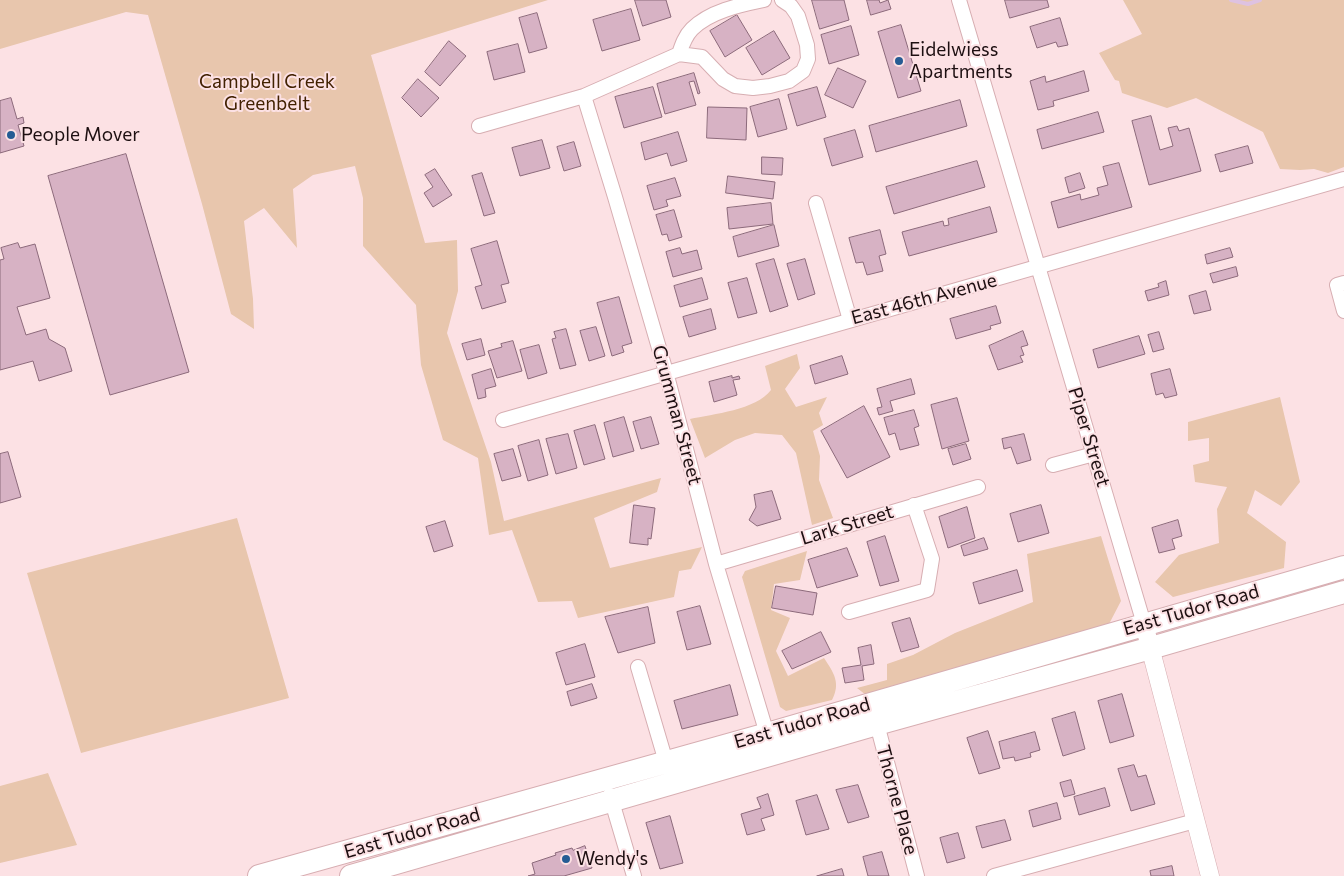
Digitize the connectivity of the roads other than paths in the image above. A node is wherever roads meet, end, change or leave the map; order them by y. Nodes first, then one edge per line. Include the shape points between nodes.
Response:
1 (764, 0) edge
2 (782, 0) edge
3 (960, 0) edge
4 (679, 54) junction
5 (584, 96) junction
6 (478, 126) dead end
7 (1344, 179) edge
8 (816, 203) dead end
9 (1038, 268) junction
10 (1344, 283) edge
11 (1344, 311) edge
12 (850, 320) junction
13 (666, 372) junction
14 (504, 420) dead end
15 (1094, 454) junction
16 (1053, 466) dead end
17 (978, 487) dead end
18 (914, 505) junction
19 (716, 564) junction
20 (1344, 567) edge
21 (1344, 592) edge
22 (849, 612) dead end
23 (1144, 624) junction
24 (1151, 648) junction
25 (638, 668) dead end
26 (877, 724) junction
27 (767, 734) junction
28 (666, 762) junction
29 (604, 780) junction
30 (611, 801) junction
31 (1195, 821) junction
32 (259, 876) edge
33 (351, 876) edge
34 (634, 876) edge
35 (917, 876) edge
36 (994, 876) edge
37 (1210, 876) edge

1 - 4 street via 738,5 710,16 692,29
2 - 4 street via 798,16 807,45 808,59 803,71 789,81 753,88 735,86 723,79 702,57
3 - 9 street, Piper Street
4 - 5 street
5 - 6 street
5 - 13 street, Grumman Street
7 - 9 street, East 46th Avenue
8 - 12 street
9 - 12 street, East 46th Avenue
9 - 15 street, Piper Street
10 - 11 street via 1337,285
12 - 13 street, East 46th Avenue
13 - 14 street, East 46th Avenue
13 - 19 street, Grumman Street
15 - 16 street
15 - 23 street, Piper Street
17 - 18 street, Lark Street
18 - 19 street, Lark Street
18 - 22 street via 932,558 927,590
19 - 27 street, Grumman Street
20 - 23 main road, East Tudor Road
21 - 24 main road, East Tudor Road
23 - 24 street, Piper Street
23 - 27 main road, East Tudor Road
24 - 26 main road, East Tudor Road
24 - 31 street, Piper Street
25 - 28 street
26 - 30 main road, East Tudor Road
26 - 35 street, Thorne Place
27 - 28 main road, East Tudor Road
28 - 29 main road, East Tudor Road
29 - 30 street
29 - 32 main road, East Tudor Road
30 - 33 main road, East Tudor Road
30 - 34 street
31 - 36 street
31 - 37 street, Piper Street

